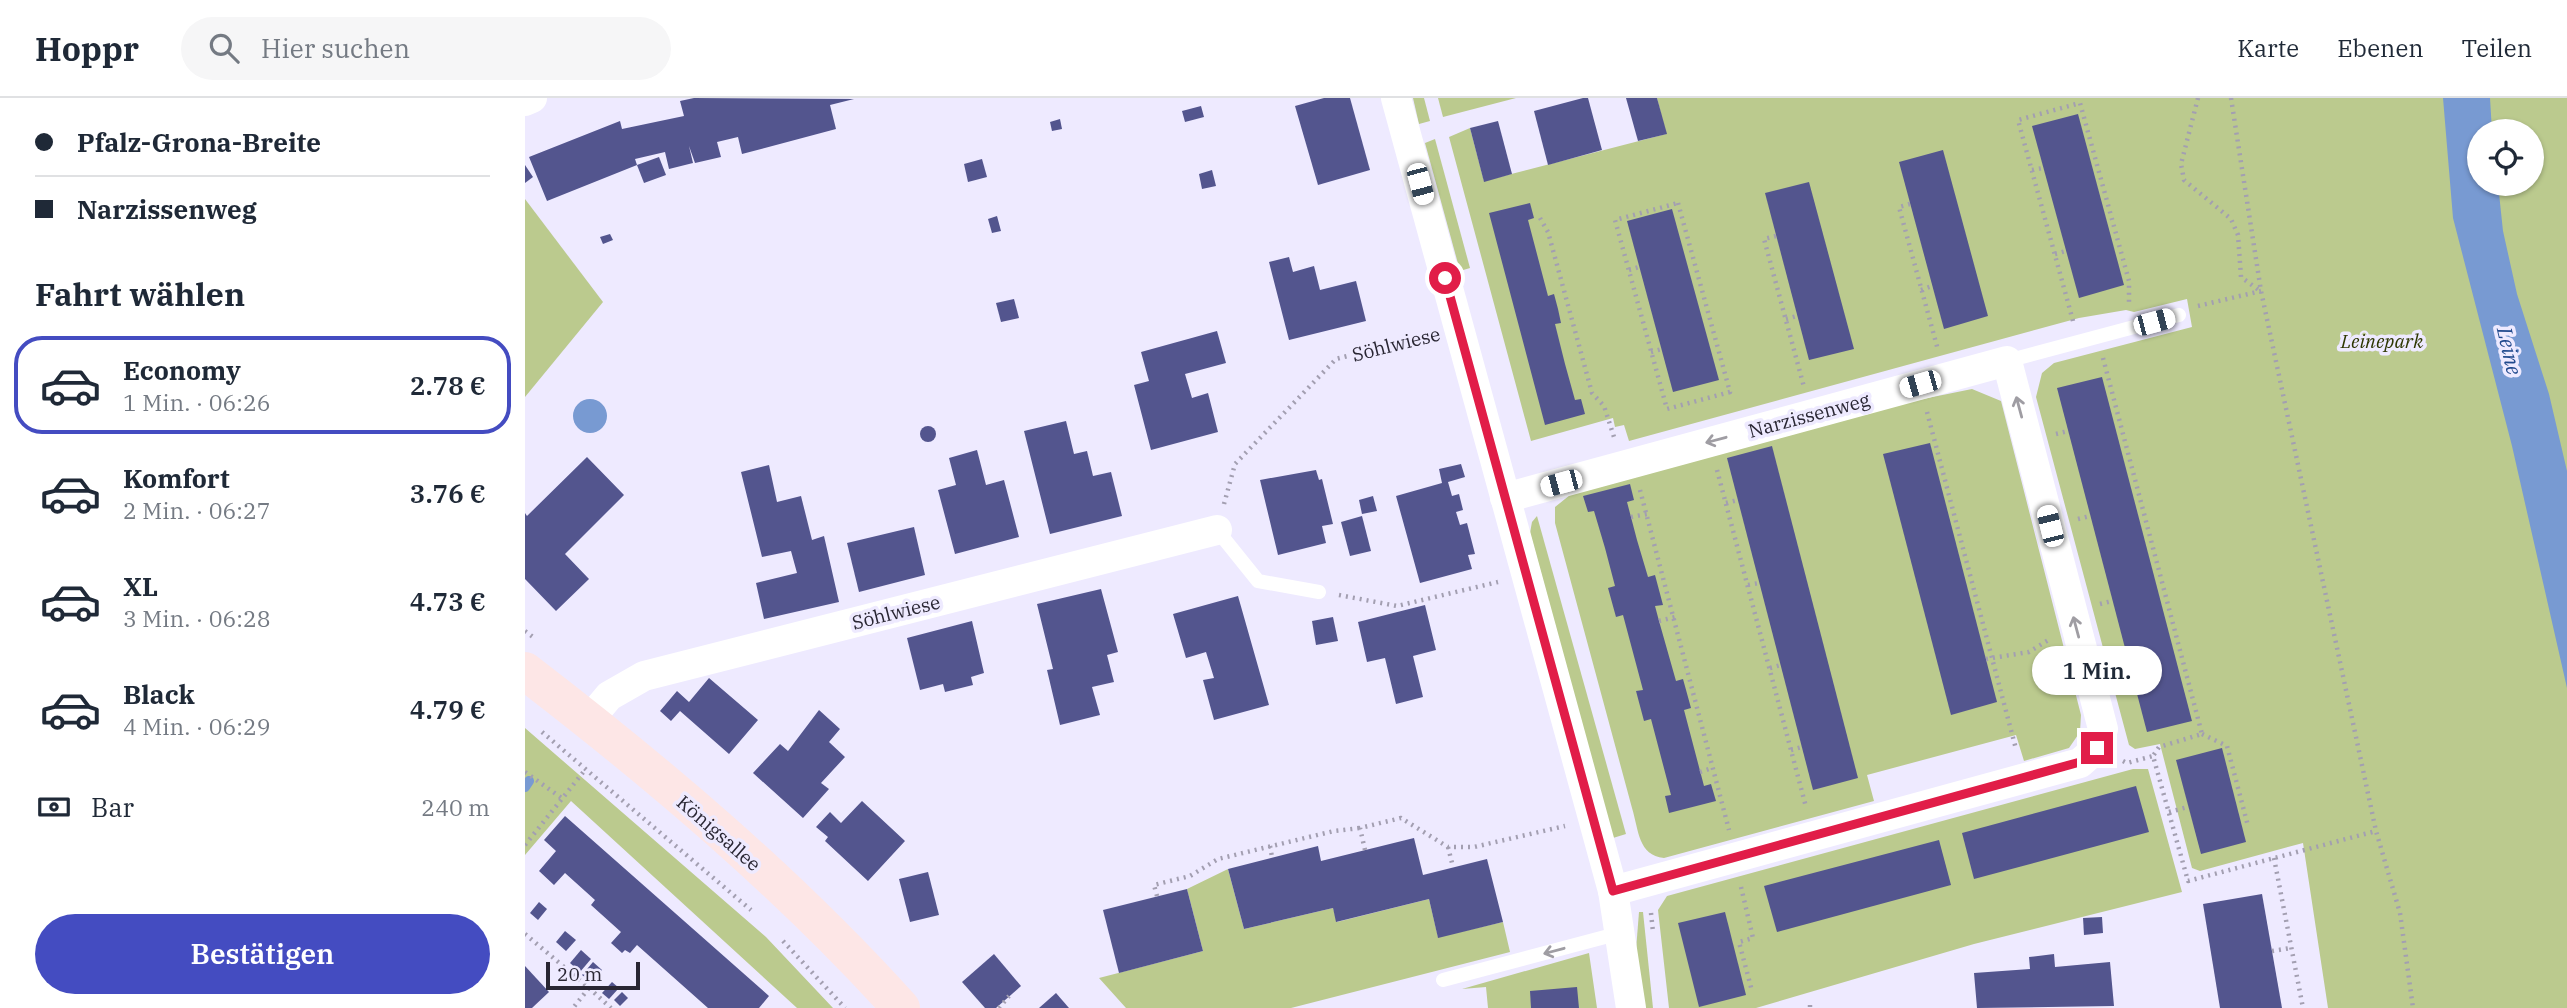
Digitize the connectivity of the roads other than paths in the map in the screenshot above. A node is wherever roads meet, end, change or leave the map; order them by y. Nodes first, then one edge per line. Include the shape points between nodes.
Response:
1 (531, 98) edge
2 (1396, 98) edge
3 (525, 101) edge
4 (2179, 316) road end
5 (2007, 361) junction
6 (1505, 498) junction
7 (1217, 530) joint
8 (1319, 592) road end
9 (525, 671) edge
10 (589, 720) junction
11 (1613, 891) junction
12 (1620, 933) junction
13 (1443, 980) dead end
14 (901, 1008) edge
15 (1631, 1008) edge

1 - 3 street
2 - 6 street
4 - 5 lane
5 -> 6 street, Narzissenweg
11 -> 5 street via 2080,762 2097,748 2103,729
6 - 11 street
7 - 8 lane via 1258,581
7 - 10 street, Söhlwiese via 644,676 609,696
9 - 10 street, Königsallee
10 - 14 street, Königsallee via 840,940
11 - 12 street
12 -> 13 lane
12 - 15 street

